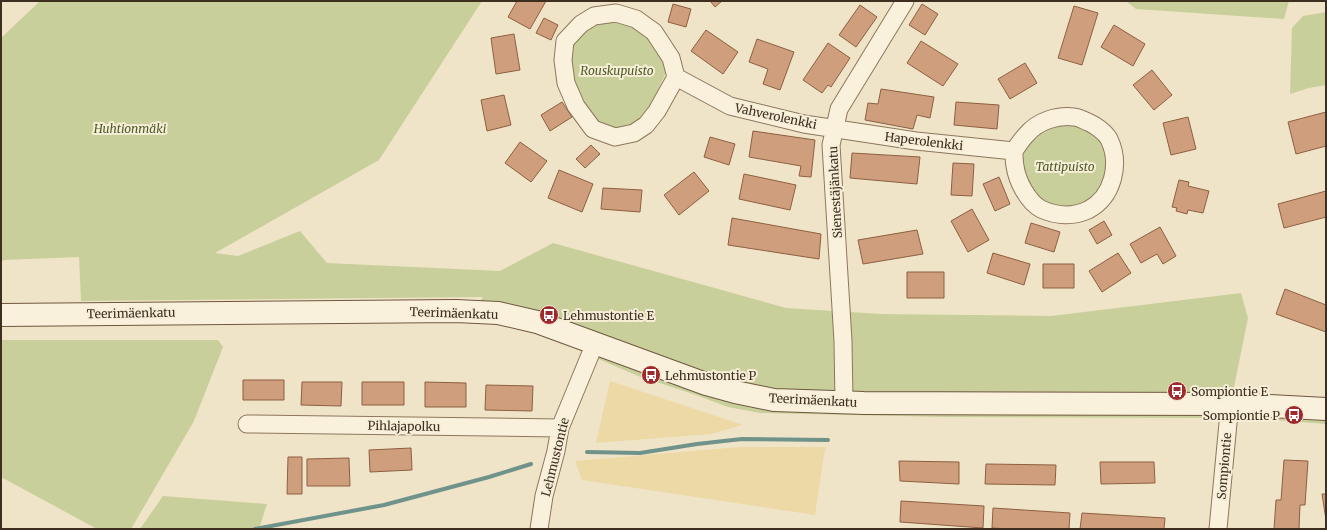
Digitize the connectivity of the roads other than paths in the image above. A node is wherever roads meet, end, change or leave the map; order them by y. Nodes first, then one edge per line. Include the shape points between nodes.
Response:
1 (905, 1) edge
2 (676, 77) junction
3 (834, 128) junction
4 (1014, 151) junction
5 (1, 315) edge
6 (595, 343) junction
7 (844, 402) junction
8 (1231, 404) junction
9 (1326, 409) edge
10 (247, 424) dead end
11 (560, 428) junction
12 (539, 529) edge
13 (1218, 529) edge

1 - 3 street, Sienestäjänkatu via 839,109
2 - 2 street via 671,58 654,32 636,19 616,13 594,16 581,24 565,41 563,60 566,83 576,106 593,129 615,137 634,133 646,125
2 - 3 street, Vahverolenkki via 730,106 804,124
3 - 4 street, Haperolenkki via 916,141
3 - 7 street, Sienestäjänkatu via 831,145 843,341
4 - 4 street via 1028,133 1040,124 1058,117 1075,117 1094,125 1108,138 1114,156 1114,178 1096,206 1082,213 1066,216 1048,212 1036,206 1026,195 1015,167
5 - 6 street, Teerimäenkatu via 456,311 498,313 537,322
6 - 7 street, Teerimäenkatu via 706,384 735,392 774,400
6 - 11 street, Lehmustontie
7 - 8 street, Teerimäenkatu
8 - 9 street, Teerimäenkatu
8 - 13 street, Sompiontie
10 - 11 street, Pihlajapolku
11 - 12 street, Lehmustontie

